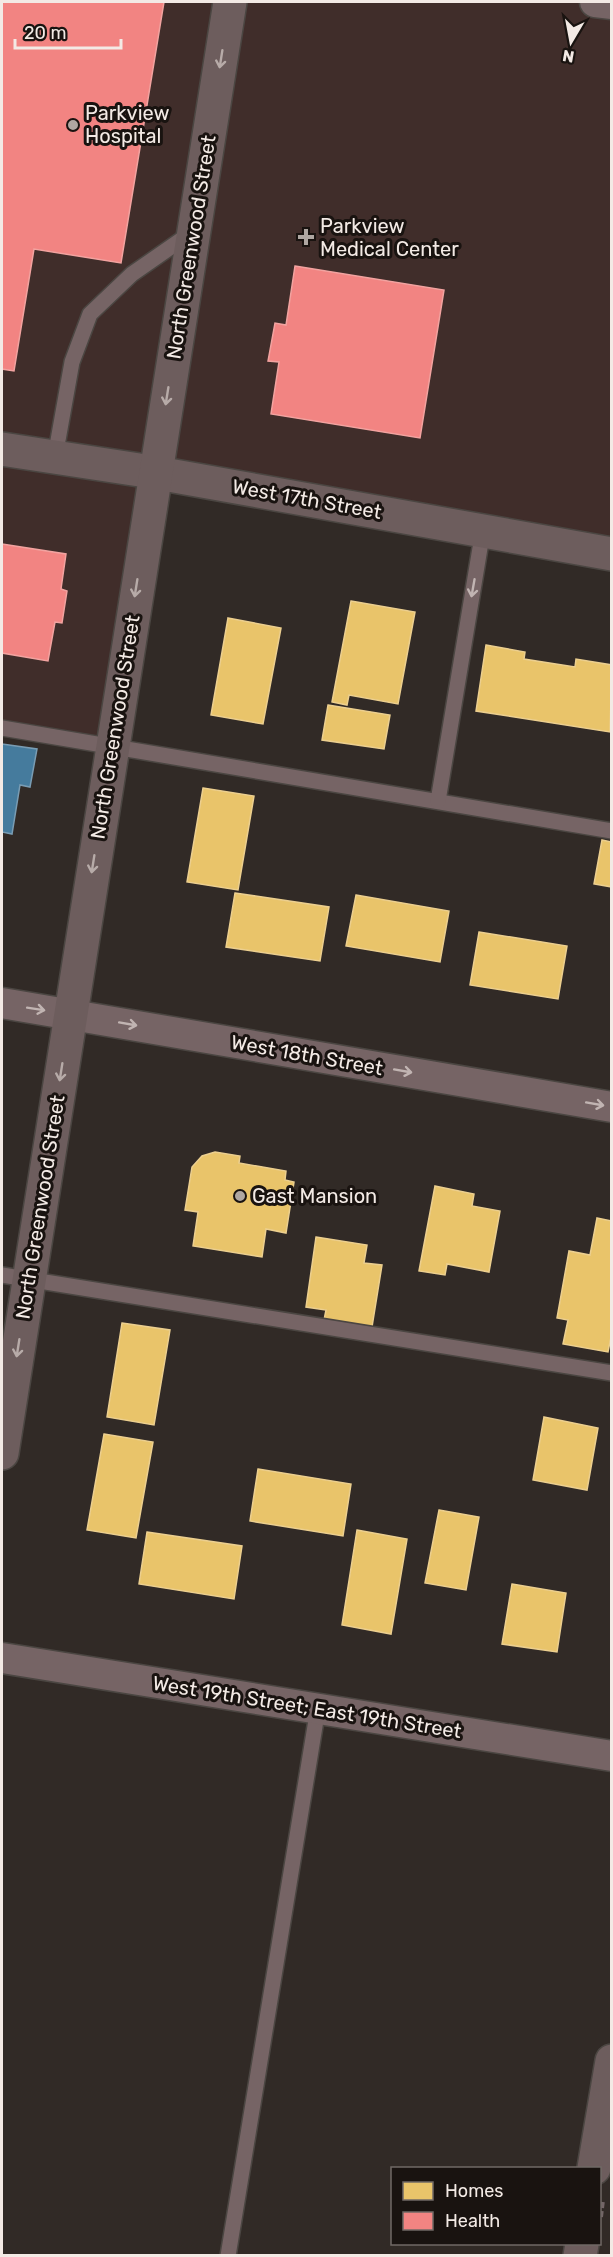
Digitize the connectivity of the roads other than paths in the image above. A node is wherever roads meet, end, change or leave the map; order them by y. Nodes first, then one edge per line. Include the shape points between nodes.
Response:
1 (230, 2) edge
2 (595, 2) edge
3 (612, 4) edge
4 (193, 231) junction
5 (2, 449) edge
6 (55, 457) junction
7 (155, 472) junction
8 (483, 530) junction
9 (612, 554) edge
10 (2, 728) edge
11 (112, 745) junction
12 (438, 801) junction
13 (612, 831) edge
14 (2, 1003) edge
15 (70, 1014) junction
16 (612, 1107) edge
17 (15, 1277) edge
18 (612, 1373) edge
19 (2, 1453) edge
20 (2, 1658) edge
21 (318, 1708) junction
22 (612, 1756) edge
23 (612, 2061) edge
24 (594, 2167) edge
25 (228, 2256) edge

1 -> 4 main road, North Greenwood Street
2 - 3 street
4 - 6 lane via 132,274 90,314 72,362
4 -> 7 main road, North Greenwood Street
5 - 6 main road, West 17th Street
6 - 7 main road, West 17th Street
7 - 8 main road, West 17th Street
7 -> 11 main road, North Greenwood Street
8 - 9 main road, West 17th Street
8 -> 12 lane
10 - 11 lane
11 - 12 lane
11 -> 15 main road, North Greenwood Street
12 - 13 lane
14 -> 15 street, West 18th Street
15 -> 16 street, West 18th Street
15 -> 17 main road, North Greenwood Street
17 - 18 lane
17 -> 19 main road, North Greenwood Street
20 - 21 street, West 19th Street; East 19th Street
21 - 22 street, West 19th Street; East 19th Street
21 - 25 lane
23 - 24 main road

